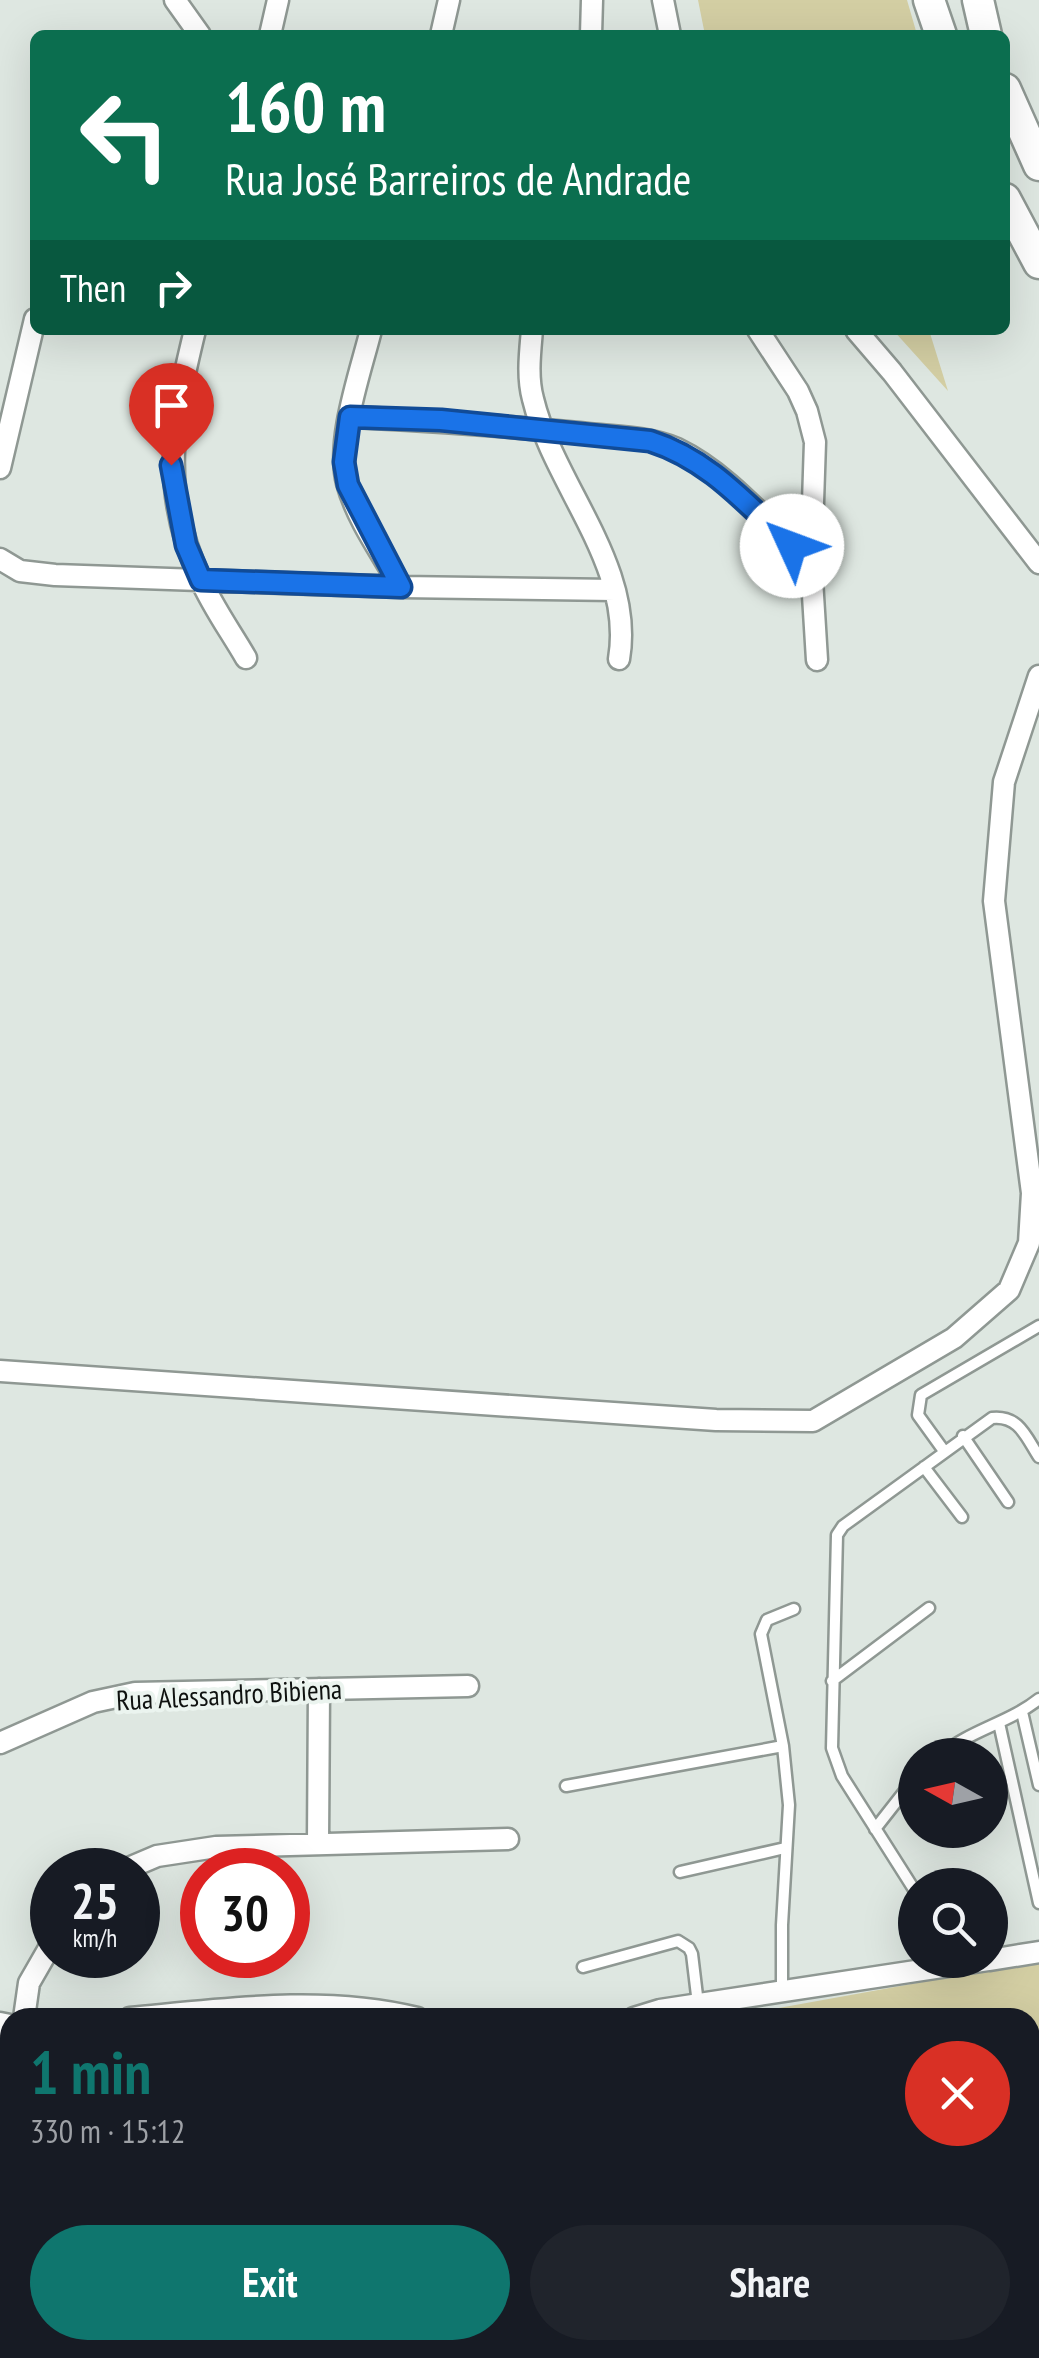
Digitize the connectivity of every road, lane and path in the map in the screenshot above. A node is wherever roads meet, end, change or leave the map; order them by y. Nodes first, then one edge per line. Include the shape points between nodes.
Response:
1 (175, 0) edge
2 (278, 0) edge
3 (449, 0) edge
4 (592, 0) edge
5 (663, 0) edge
6 (929, 0) edge
7 (978, 0) edge
8 (196, 30) edge
9 (271, 30) edge
10 (442, 30) edge
11 (590, 30) edge
12 (669, 30) edge
13 (939, 30) edge
14 (985, 30) edge
15 (1010, 100) edge
16 (1039, 165) edge
17 (1010, 209) edge
18 (1039, 263) edge
19 (31, 335) edge
20 (194, 335) edge
21 (369, 335) edge
22 (532, 335) edge
23 (761, 335) edge
24 (860, 335) edge
25 (350, 417) junction
26 (542, 430) junction
27 (0, 468) edge
28 (0, 559) edge
29 (811, 562) junction
30 (1039, 563) edge
31 (201, 580) junction
32 (401, 587) junction
33 (614, 590) junction
34 (246, 658) dead end
35 (619, 658) dead end
36 (817, 660) dead end
37 (1039, 676) edge
38 (1039, 1326) edge
39 (0, 1371) edge
40 (963, 1436) junction
41 (944, 1451) junction
42 (1039, 1457) edge
43 (924, 1467) junction
44 (1008, 1502) dead end
45 (962, 1516) dead end
46 (930, 1608) dead end
47 (794, 1609) dead end
48 (832, 1681) junction
49 (468, 1686) dead end
50 (319, 1689) junction
51 (1039, 1698) edge
52 (1022, 1712) junction
53 (999, 1723) junction
54 (968, 1738) edge
55 (0, 1742) edge
56 (783, 1746) junction
57 (1039, 1785) edge
58 (566, 1786) dead end
59 (898, 1800) edge
60 (876, 1829) junction
61 (508, 1839) dead end
62 (318, 1843) junction
63 (785, 1848) junction
64 (160, 1855) edge
65 (901, 1868) edge
66 (680, 1872) dead end
67 (1039, 1904) edge
68 (1039, 1952) edge
69 (1008, 1957) edge
70 (583, 1967) dead end
71 (898, 1972) edge
72 (32, 1978) edge
73 (782, 1991) junction
74 (698, 2004) junction
75 (25, 2008) edge
76 (257, 2008) edge
77 (360, 2008) edge
78 (680, 2008) edge

1 - 8 street
2 - 9 street
3 - 10 street
4 - 11 street
5 - 12 street
6 - 13 main road
7 - 14 main road
15 - 16 main road
17 - 18 main road
19 - 27 street
20 - 31 street via 171,465 186,545
21 - 25 street
22 - 26 street via 531,384
23 - 29 street via 798,391 815,442
24 - 30 street
25 - 26 street
25 - 32 street via 348,485
26 - 29 street via 676,449 701,463
26 - 33 street
28 - 31 street via 20,571 54,575
29 - 36 street
31 - 32 street
31 - 34 street
32 - 33 street
33 - 35 street via 624,632
37 - 39 street via 1004,782 994,901 1032,1193 1029,1244 1010,1290 954,1338 813,1422
38 - 41 lane via 921,1395 918,1414
40 - 41 lane
40 - 42 lane via 992,1418 1009,1419 1018,1422
40 - 44 lane
41 - 43 lane
43 - 45 lane
43 - 48 lane via 839,1530
46 - 48 lane
47 - 56 lane via 767,1620 761,1630
48 - 60 lane via 832,1748
49 - 50 street, Rua Alessandro Bibiena
50 - 55 street, Rua Alessandro Bibiena via 135,1693 94,1702
50 - 62 street
51 - 52 lane
52 - 53 lane
52 - 57 lane
53 - 54 lane
53 - 67 lane
56 - 58 lane
56 - 63 lane via 790,1805
59 - 60 lane
60 - 65 lane
61 - 62 street
62 - 64 street
63 - 66 lane
63 - 73 lane
68 - 69 street
70 - 74 lane via 671,1940 684,1943 692,1954
71 - 73 street
72 - 75 street
73 - 74 street
74 - 78 street
76 - 77 street

